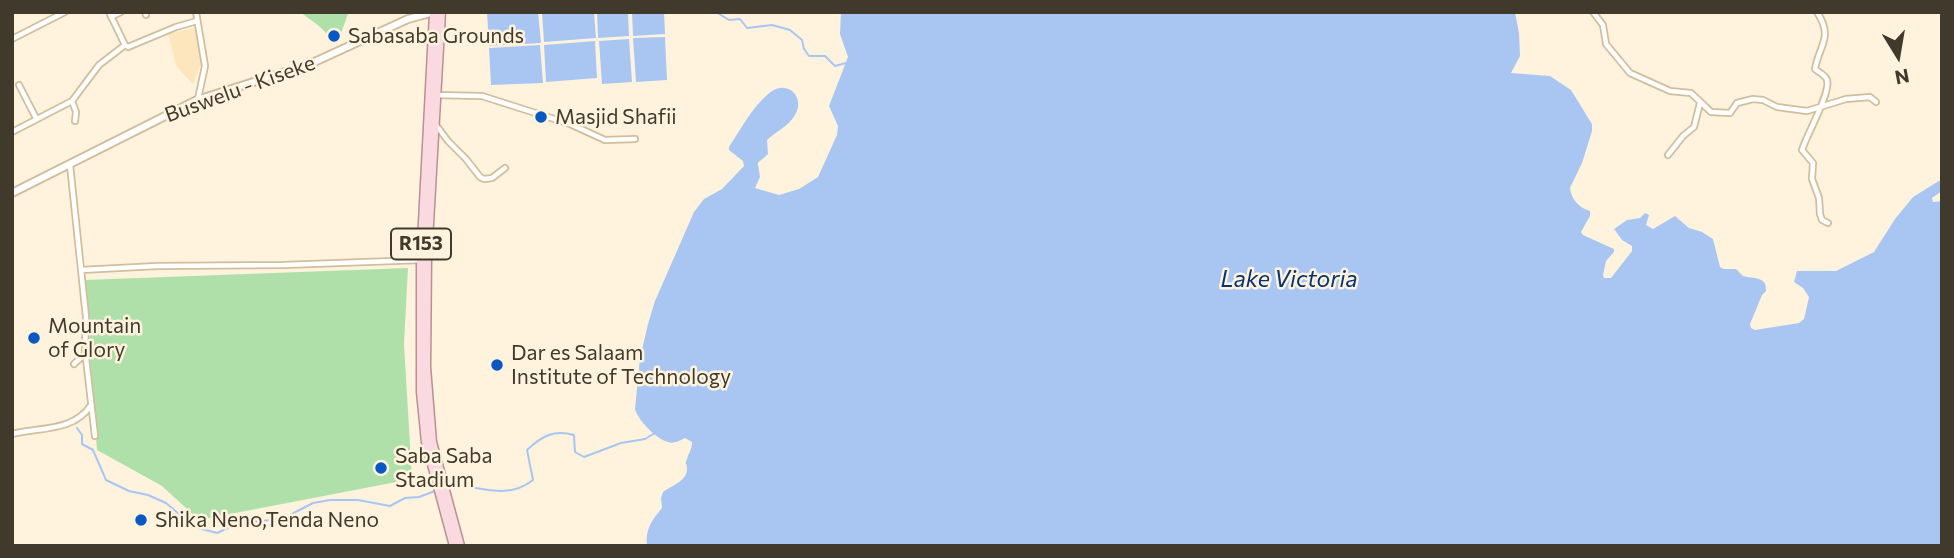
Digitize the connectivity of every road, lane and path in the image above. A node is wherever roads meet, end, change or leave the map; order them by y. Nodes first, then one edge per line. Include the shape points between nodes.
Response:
1 (65, 12) edge
2 (121, 12) edge
3 (196, 12) edge
4 (434, 12) edge
5 (441, 12) edge
6 (1593, 12) edge
7 (1817, 12) edge
8 (110, 15) edge
9 (197, 21) junction
10 (12, 39) edge
11 (125, 45) junction
12 (19, 85) dead end
13 (435, 95) junction
14 (197, 100) junction
15 (72, 101) junction
16 (1876, 102) dead end
17 (1700, 103) junction
18 (1822, 107) junction
19 (37, 119) junction
20 (75, 121) dead end
21 (434, 121) junction
22 (12, 132) edge
23 (635, 139) dead end
24 (1668, 155) dead end
25 (70, 166) junction
26 (505, 168) dead end
27 (12, 192) edge
28 (1828, 223) dead end
29 (421, 260) junction
30 (81, 270) junction
31 (86, 353) junction
32 (74, 365) dead end
33 (92, 405) junction
34 (12, 435) edge
35 (95, 436) dead end
36 (437, 474) junction
37 (443, 494) junction
38 (454, 546) edge
39 (460, 546) edge

1 - 10 street
2 - 8 street
3 - 9 street
4 - 14 main road, Buswelu - Kiseke via 408,19 310,64
4 - 29 main road, R153
5 - 13 main road, R153
6 - 17 street via 1603,25 1606,44 1630,73 1670,91 1687,92
7 - 18 street via 1825,41 1815,69 1828,82
8 - 11 street
9 - 11 street via 131,47
9 - 14 street via 205,66
11 - 15 street via 100,63
12 - 19 street
13 - 21 main road, R153
13 - 23 street via 482,96 605,140
14 - 25 main road, Buswelu - Kiseke
15 - 19 street
15 - 20 street
16 - 18 street via 1866,96
17 - 18 street via 1711,112 1728,114 1737,103 1753,99 1807,111
17 - 24 street via 1694,127
18 - 28 street via 1802,150 1813,163 1813,186 1822,220
19 - 22 street
21 - 26 street via 480,177 492,178
21 - 36 main road, R153 via 425,340
25 - 27 main road, Buswelu - Kiseke
25 - 30 street
29 - 30 street
29 - 36 main road, R153 via 421,392 426,442
30 - 31 street
31 - 32 street
31 - 33 street
33 - 34 street via 72,422
33 - 35 street
36 - 37 main road, R153
37 - 38 main road, R153
37 - 39 main road, R153

